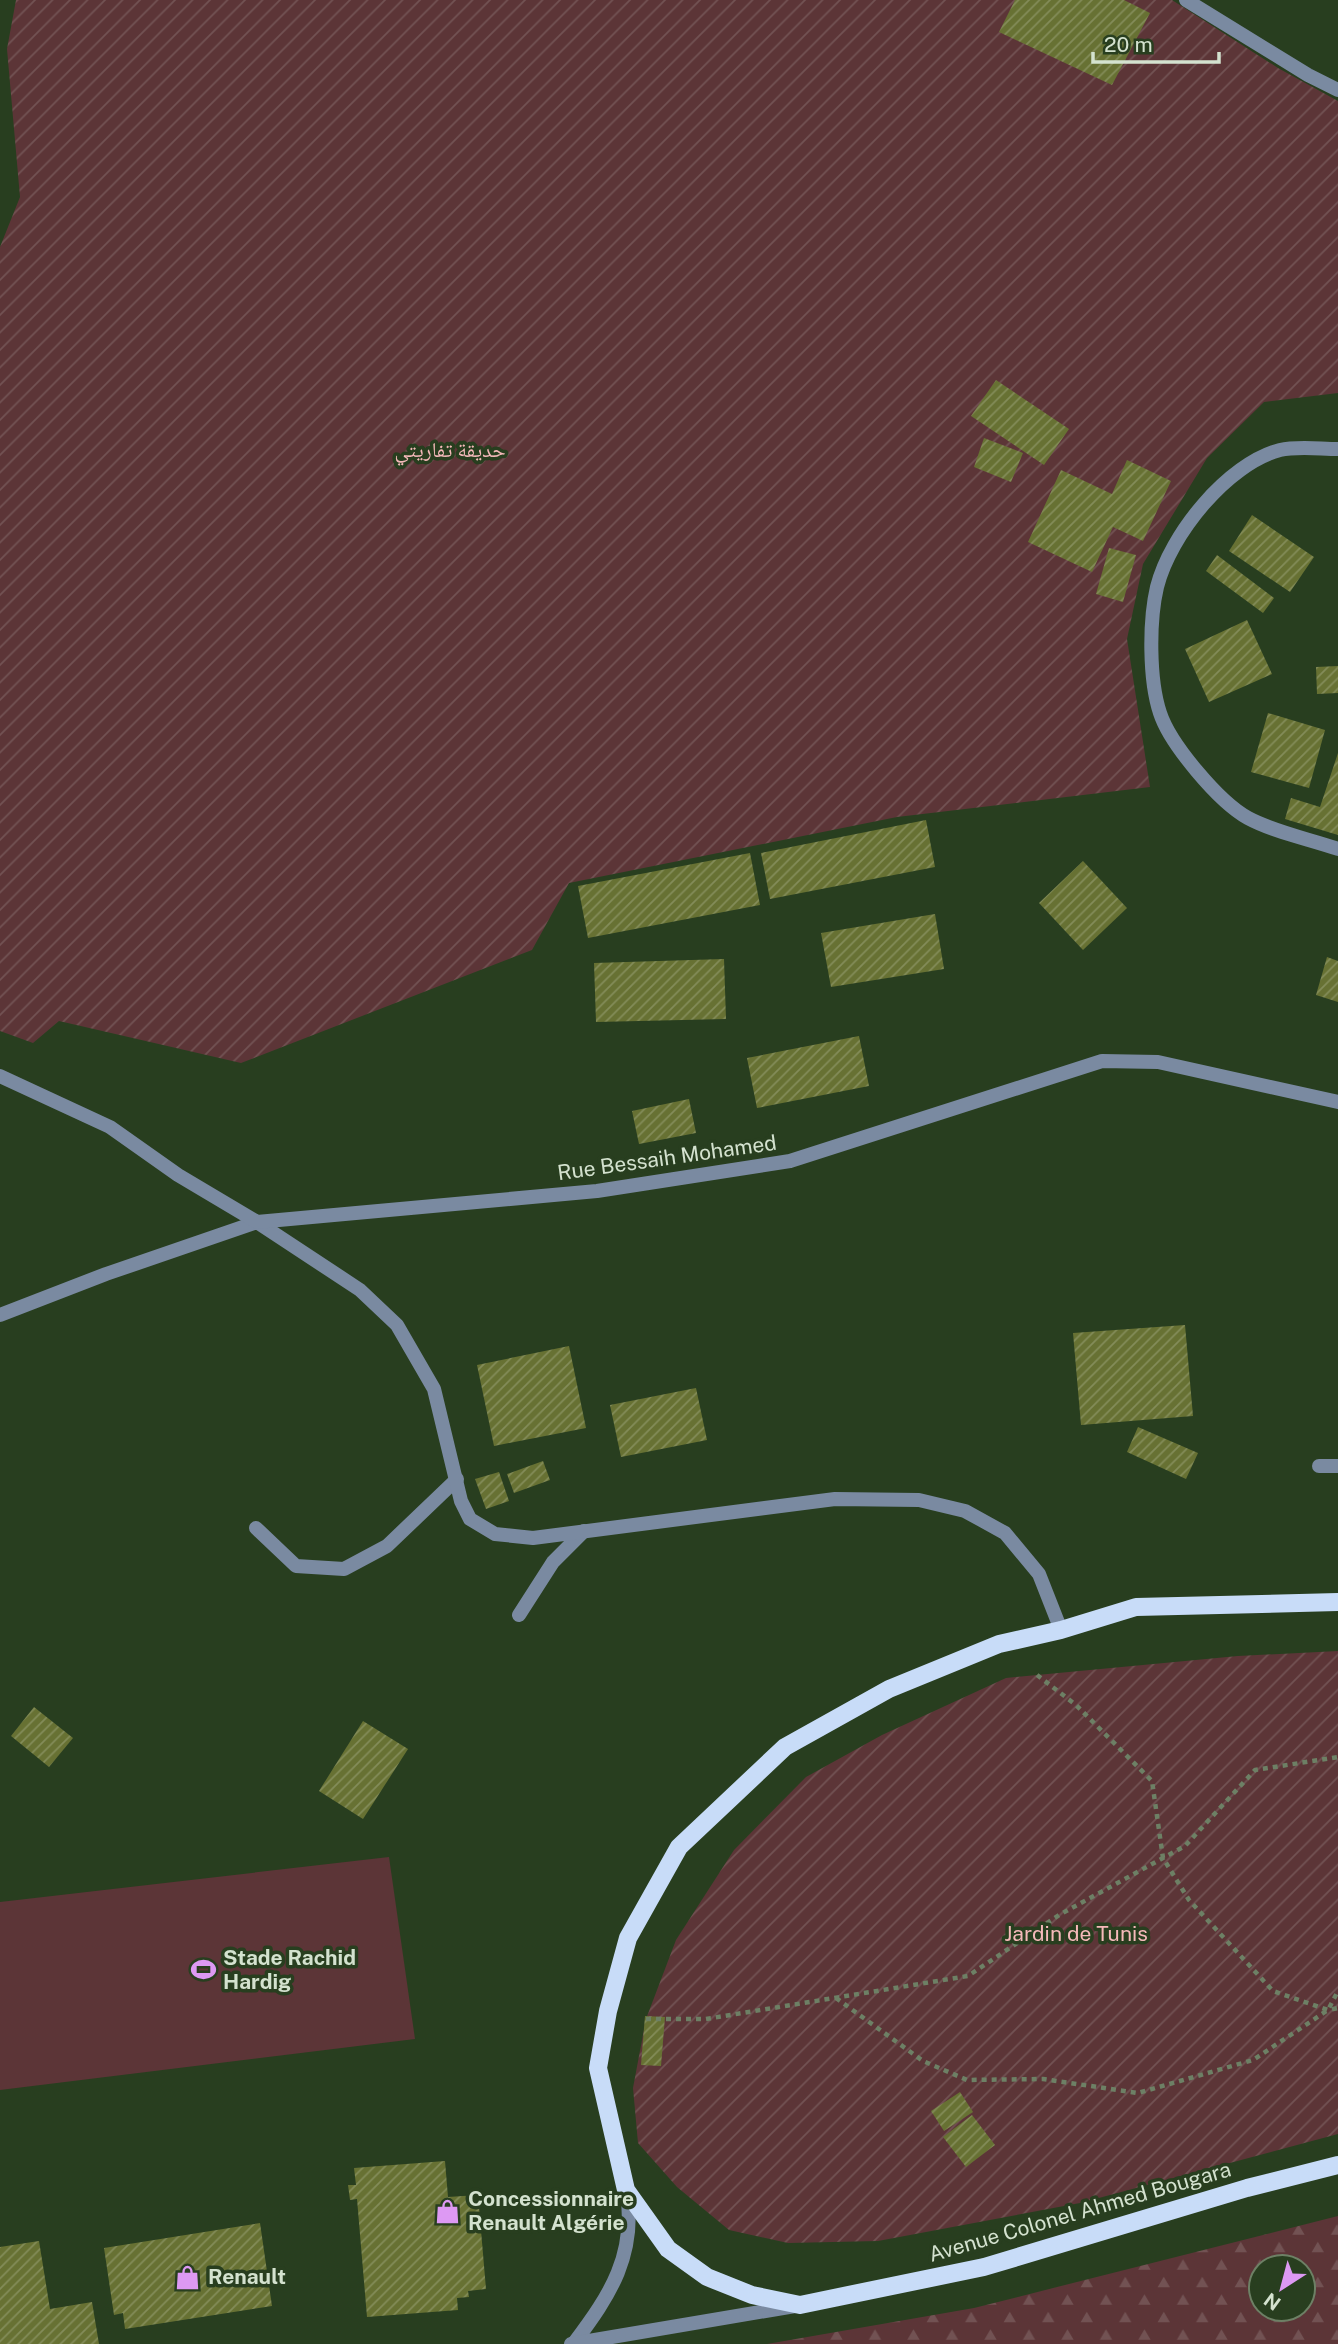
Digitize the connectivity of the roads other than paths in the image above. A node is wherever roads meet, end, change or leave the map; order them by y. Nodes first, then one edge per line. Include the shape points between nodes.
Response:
1 (1186, 0) edge
2 (1338, 90) edge
3 (1338, 449) edge
4 (1338, 849) edge
5 (0, 1076) edge
6 (1338, 1102) edge
7 (257, 1222) junction
8 (0, 1315) edge
9 (1319, 1466) dead end
10 (1338, 1466) edge
11 (457, 1479) junction
12 (256, 1528) dead end
13 (584, 1531) junction
14 (1338, 1602) edge
15 (519, 1615) dead end
16 (1061, 1630) junction
17 (1338, 2165) edge
18 (626, 2190) junction
19 (800, 2305) junction
20 (573, 2344) edge

1 - 2 street
3 - 4 street via 1280,450 1238,470 1204,501 1181,534 1157,586 1151,647 1160,713 1184,757 1247,817
5 - 7 street via 110,1127
6 - 7 street, Rue Bessaih Mohamed via 1158,1062 1102,1061 790,1161 597,1191
7 - 8 street, Rue Bessaih Mohamed
7 - 11 street via 360,1290 397,1325 433,1389
9 - 10 street
11 - 12 street via 387,1546 344,1569 296,1566
11 - 13 street via 470,1519 495,1534 533,1538
13 - 15 street via 553,1562
13 - 16 street via 835,1499 919,1500 965,1511 1005,1533 1039,1574
14 - 16 main road, Avenue Colonel Ahmed Bougara via 1136,1607
16 - 18 main road, Avenue Colonel Ahmed Bougara via 999,1644 889,1689 785,1746 679,1847 628,1938 597,2068
17 - 19 main road, Avenue Colonel Ahmed Bougara via 984,2267
18 - 19 main road, Avenue Colonel Ahmed Bougara via 668,2249 707,2277 752,2295
18 - 20 street via 629,2241 623,2266
19 - 20 street

